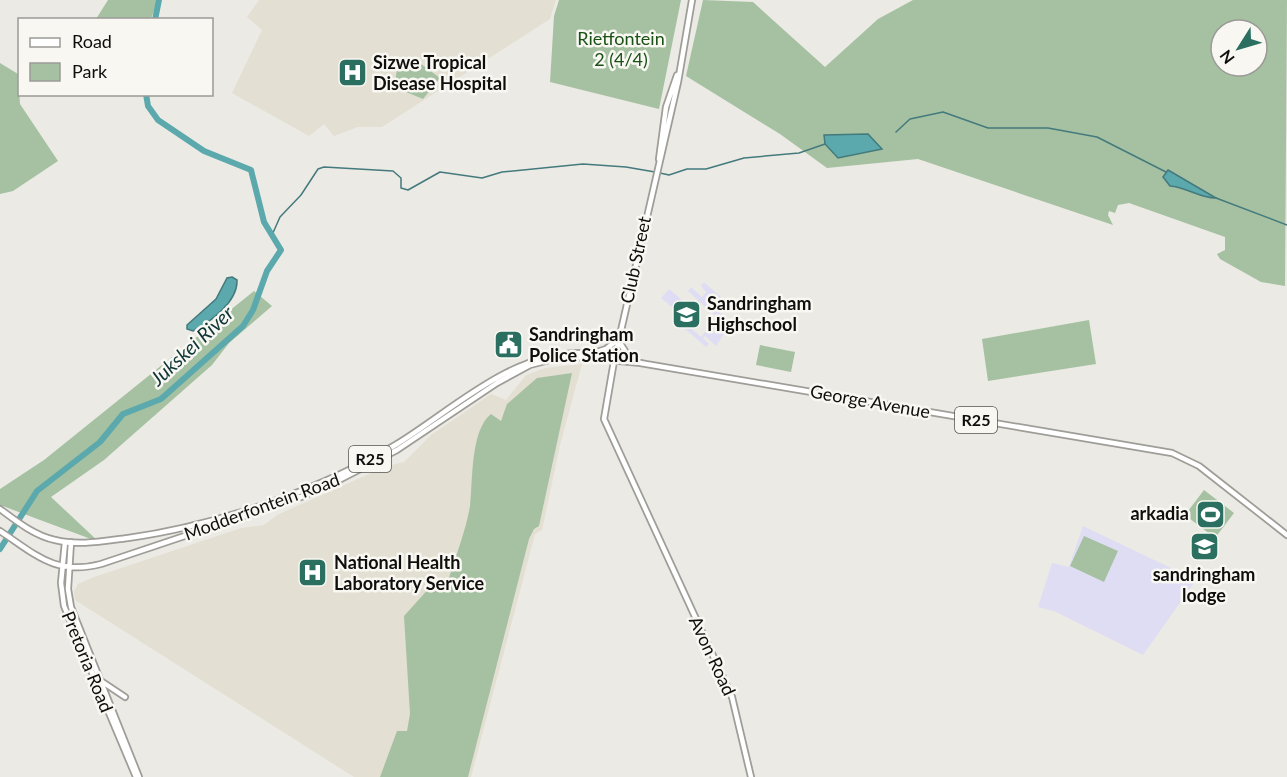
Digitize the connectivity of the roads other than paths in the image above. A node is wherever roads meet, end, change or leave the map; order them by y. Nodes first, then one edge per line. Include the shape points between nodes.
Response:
1 (692, 0) edge
2 (619, 339) junction
3 (591, 354) junction
4 (614, 359) junction
5 (630, 360) junction
6 (640, 363) junction
7 (0, 509) edge
8 (1, 532) edge
9 (1287, 535) edge
10 (68, 542) junction
11 (62, 566) junction
12 (68, 567) junction
13 (80, 568) junction
14 (68, 578) junction
15 (95, 668) junction
16 (90, 670) junction
17 (101, 681) junction
18 (125, 697) dead end
19 (137, 777) edge
20 (751, 777) edge

1 - 2 main road, Club Street via 677,75 664,114 659,159
2 - 3 main road
2 - 4 main road, Club Street
2 - 5 main road
3 - 4 main road, Modderfontein Road / R25
3 - 10 main road, Modderfontein Road / R25 via 548,355 518,366 387,450 299,491 182,529 99,542
4 - 5 main road, George Avenue / R25
4 - 6 main road, George Avenue / R25
4 - 13 main road, Modderfontein Road / R25 via 565,356 530,365 397,450 312,492
4 - 20 main road, Avon Road via 605,423 732,697
5 - 6 main road, George Avenue / R25
6 - 9 main road, George Avenue / R25 via 1172,453 1204,470
7 - 10 main road, Modderfontein Road / R25 via 43,536
8 - 11 main road, Modderfontein Road / R25 via 46,562
10 - 11 main road, Pretoria Road
10 - 12 main road, Pretoria Road
11 - 12 main road, Modderfontein Road / R25
11 - 16 main road, Pretoria Road via 64,606
12 - 13 main road, Modderfontein Road / R25
12 - 14 main road, Pretoria Road
13 - 14 main road
14 - 15 main road, Pretoria Road via 71,607
15 - 16 main road
15 - 17 main road, Pretoria Road
16 - 19 main road, Pretoria Road
17 - 18 main road
17 - 19 main road, Pretoria Road

